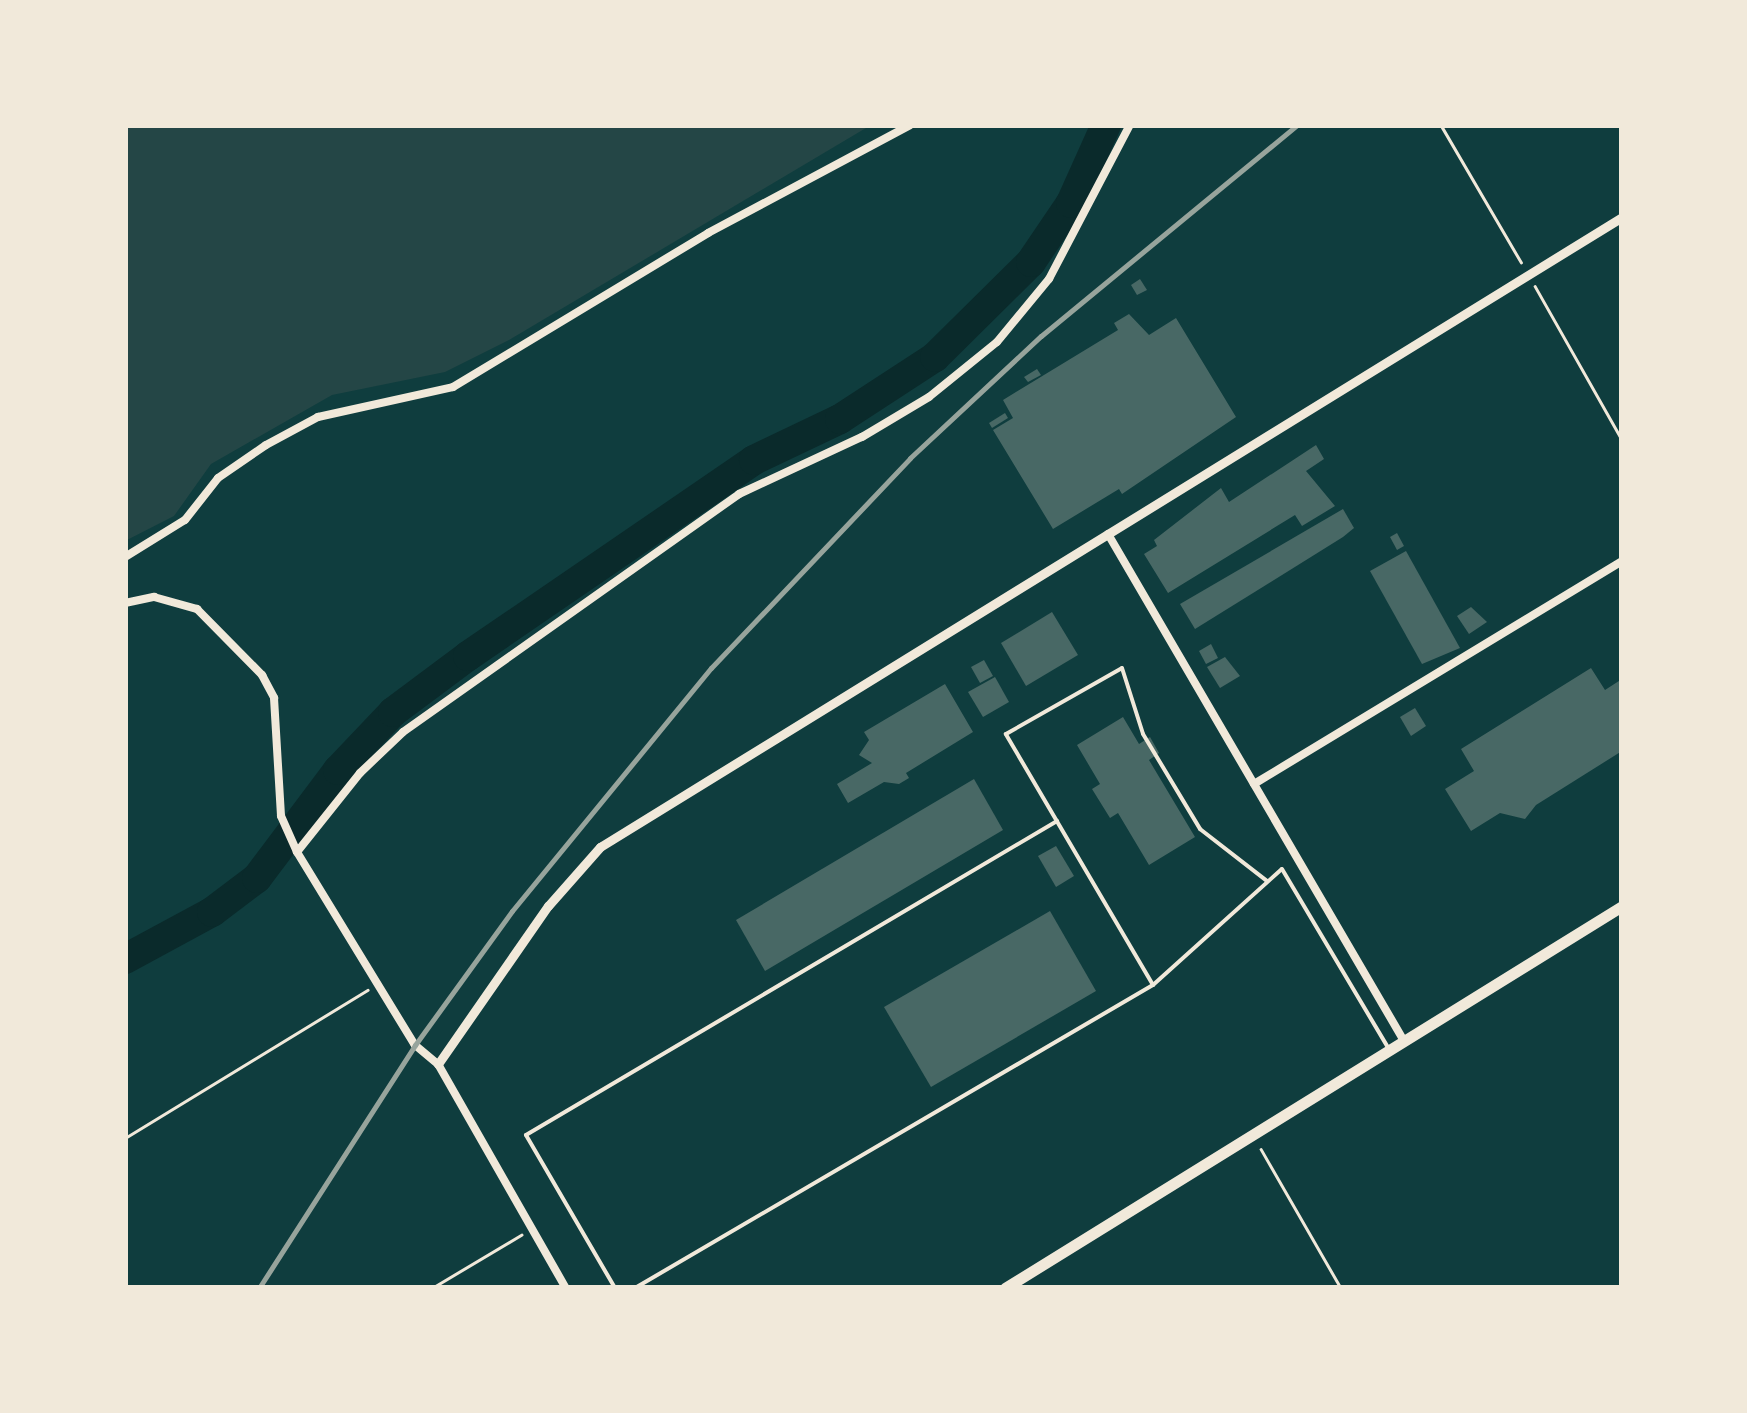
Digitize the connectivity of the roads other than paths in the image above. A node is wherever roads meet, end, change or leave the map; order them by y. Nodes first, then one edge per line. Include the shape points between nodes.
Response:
1 (910, 125) edge
2 (1130, 125) edge
3 (1622, 217) edge
4 (1108, 534) junction
5 (125, 557) edge
6 (1622, 561) edge
7 (125, 603) edge
8 (1254, 784) junction
9 (1057, 821) junction
10 (297, 852) junction
11 (1268, 881) junction
12 (1622, 906) edge
13 (1153, 985) junction
14 (1404, 1041) junction
15 (1389, 1050) junction
16 (438, 1064) junction
17 (566, 1288) edge
18 (615, 1288) edge
19 (635, 1288) edge
20 (1004, 1288) edge

1 - 5 street via 708,232 453,387 318,417 266,444 218,478 185,520
2 - 10 street via 1049,280 997,342 929,397 862,437 739,494 403,732 360,773
3 - 4 street
4 - 8 street
4 - 16 street via 600,846 548,906
6 - 8 street
7 - 10 street via 154,598 196,609 262,676 274,698 280,816
8 - 14 street
9 - 11 lane via 1006,734 1122,668 1143,734 1200,828
9 - 13 lane
9 - 18 lane via 526,1135
10 - 16 street via 415,1045
11 - 13 lane
11 - 15 lane via 1282,869
12 - 14 highway
13 - 19 lane
14 - 15 highway
15 - 20 highway
16 - 17 street

